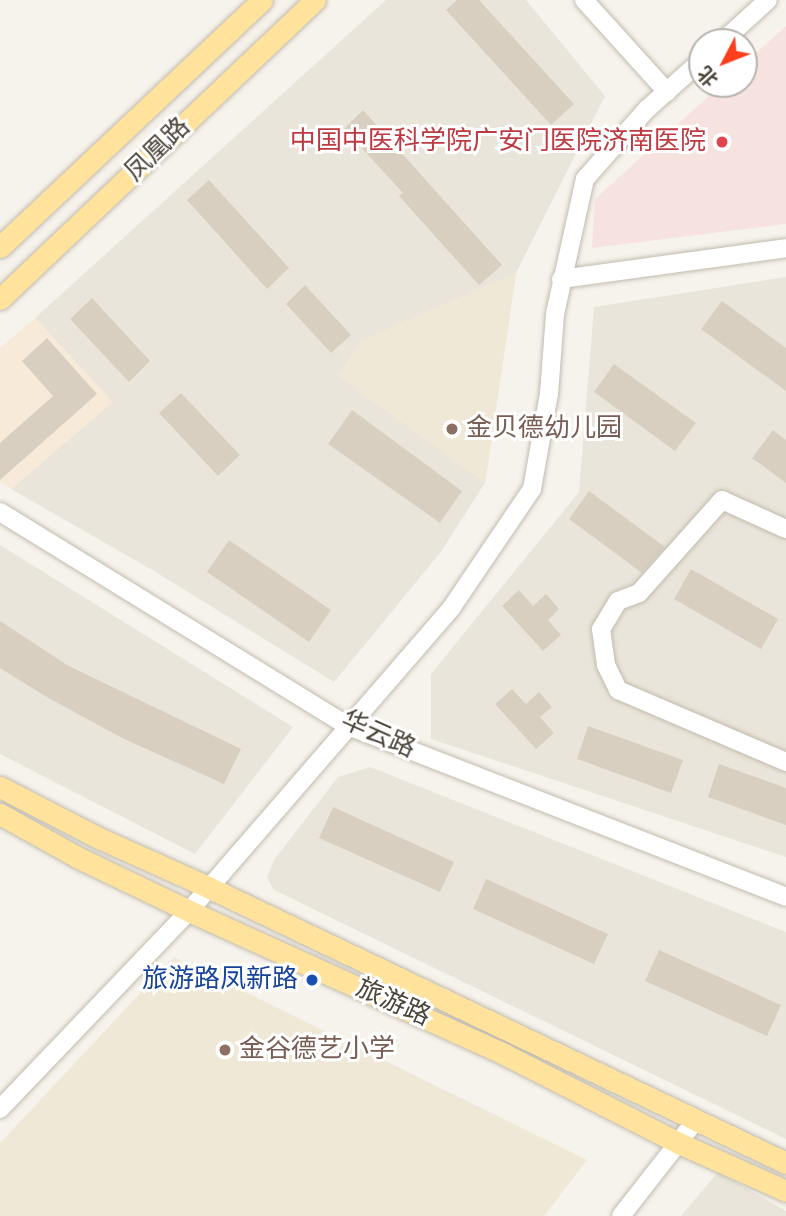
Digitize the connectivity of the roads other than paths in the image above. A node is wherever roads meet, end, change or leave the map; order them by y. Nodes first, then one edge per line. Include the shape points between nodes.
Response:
1 (262, 0) edge
2 (315, 0) edge
3 (583, 0) edge
4 (768, 0) edge
5 (737, 28) edge
6 (688, 73) edge
7 (667, 92) junction
8 (0, 247) edge
9 (786, 248) edge
10 (561, 279) junction
11 (0, 299) edge
12 (0, 512) edge
13 (786, 529) edge
14 (348, 726) junction
15 (786, 762) edge
16 (0, 787) edge
17 (0, 814) edge
18 (208, 887) junction
19 (786, 897) edge
20 (189, 911) junction
21 (0, 1109) edge
22 (696, 1121) junction
23 (681, 1144) junction
24 (786, 1163) edge
25 (786, 1191) edge
26 (621, 1216) edge

1 - 8 main road, 凤凰路
2 - 11 main road, 凤凰路
3 - 7 street
4 - 5 street
6 - 7 street
7 - 10 street via 585,179
9 - 10 street
10 - 14 street via 550,394 532,489 452,607
12 - 14 street, 华云路
13 - 15 street via 722,500 639,593 618,601 601,629 606,665 618,691
14 - 18 street
14 - 19 street, 华云路
16 - 18 main road, 旅游路
17 - 20 main road, 旅游路
18 - 20 street
18 - 22 main road, 旅游路
20 - 21 street
20 - 23 main road, 旅游路 via 504,1054
22 - 23 street
22 - 24 main road, 旅游路
23 - 25 main road, 旅游路
23 - 26 street

